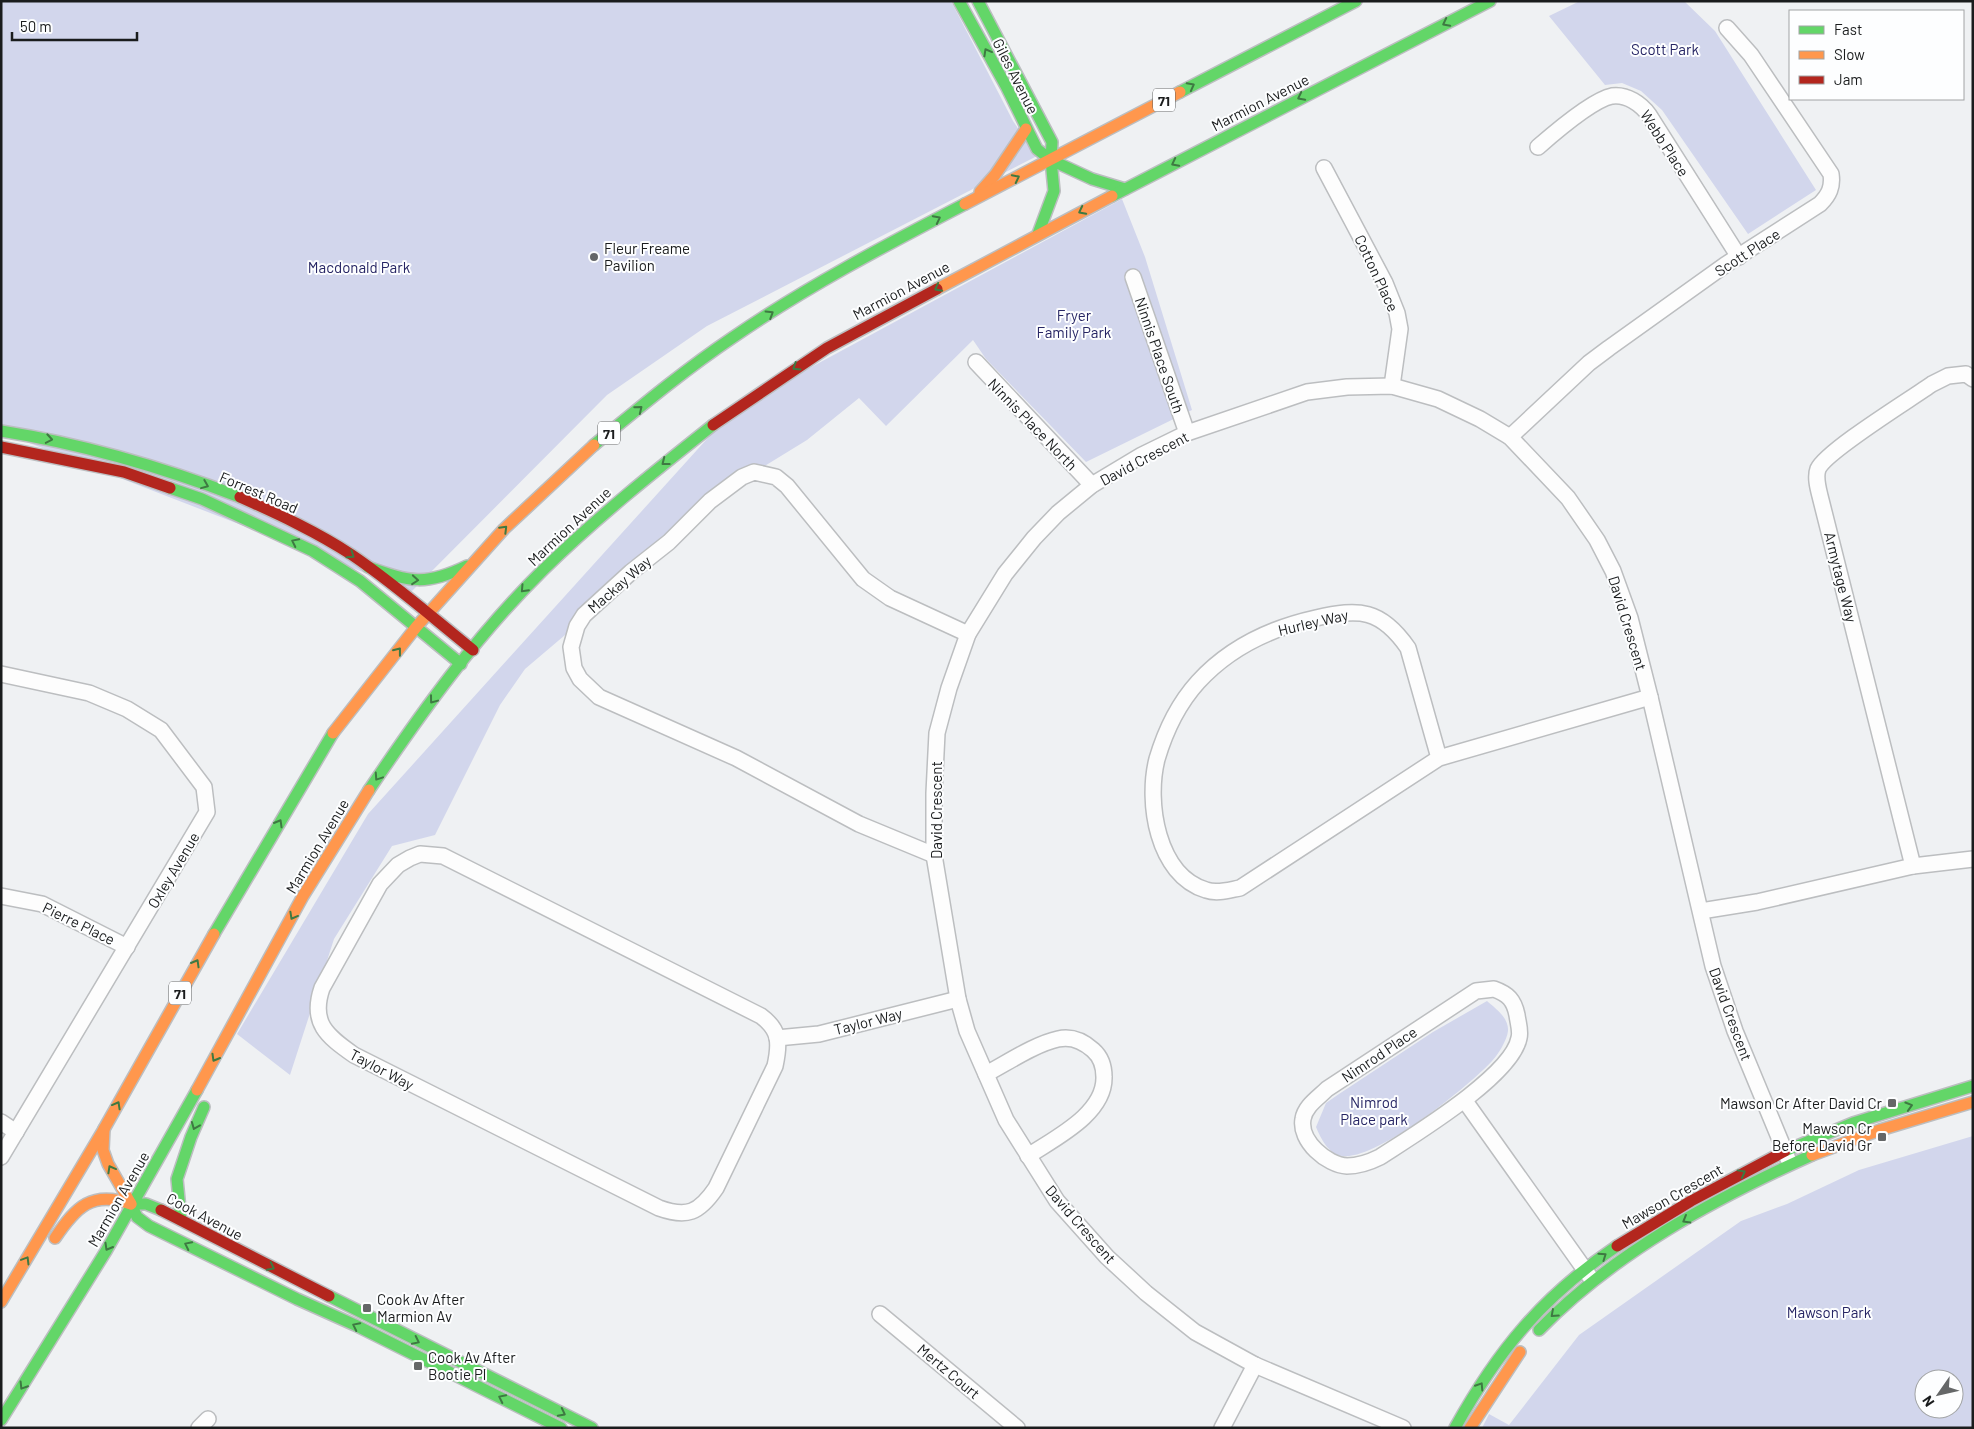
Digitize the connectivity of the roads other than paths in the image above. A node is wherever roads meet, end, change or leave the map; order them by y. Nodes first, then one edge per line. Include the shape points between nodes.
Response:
1 (959, 1) edge
2 (978, 1) edge
3 (1356, 1) edge
4 (1490, 1) edge
5 (1727, 28) dead end
6 (1026, 129) junction
7 (1538, 147) dead end
8 (1051, 160) junction
9 (1324, 168) dead end
10 (1125, 189) junction
11 (972, 200) junction
12 (1038, 234) junction
13 (1739, 257) junction
14 (1133, 277) dead end
15 (976, 362) dead end
16 (1973, 379) edge
17 (1392, 386) junction
18 (1, 431) edge
19 (1187, 433) junction
20 (1510, 437) junction
21 (1, 447) edge
22 (1092, 485) junction
23 (471, 564) junction
24 (368, 567) junction
25 (428, 615) junction
26 (417, 626) junction
27 (968, 634) junction
28 (472, 650) junction
29 (461, 664) junction
30 (1, 674) edge
31 (1650, 697) junction
32 (1439, 758) junction
33 (934, 855) junction
34 (1973, 860) edge
35 (1913, 866) junction
36 (1, 896) edge
37 (1701, 911) junction
38 (127, 946) junction
39 (958, 998) junction
40 (229, 1034) junction
41 (778, 1038) junction
42 (229, 1056) dead end
43 (986, 1074) junction
44 (1973, 1086) edge
45 (209, 1098) dead end
46 (1465, 1101) junction
47 (1973, 1102) edge
48 (1, 1122) edge
49 (104, 1129) junction
50 (16, 1132) junction
51 (1785, 1150) junction
52 (1028, 1156) junction
53 (1, 1157) edge
54 (1790, 1165) junction
55 (131, 1204) junction
56 (181, 1220) junction
57 (48, 1249) dead end
58 (1588, 1275) junction
59 (10, 1302) edge
60 (880, 1314) dead end
61 (1255, 1365) junction
62 (1, 1420) edge
63 (561, 1428) edge
64 (592, 1428) edge
65 (1017, 1428) edge
66 (1222, 1428) edge
67 (1403, 1428) edge
68 (1455, 1428) edge
69 (1470, 1428) edge

6 -> 1 main road, Giles Avenue
2 - 8 main road, Giles Avenue via 1052,142
8 -> 3 main road, 71
4 -> 10 main road, Marmion Avenue
5 - 13 street, Scott Place via 1751,55 1826,166 1832,182 1820,204
6 - 8 main road, Giles Avenue via 1038,149
6 - 11 main road via 995,175
7 - 13 street, Webb Place via 1570,120 1603,100 1612,96 1636,101 1649,115
8 - 10 main road, Giles Avenue via 1092,179
11 -> 8 main road, 71
8 - 12 main road, Giles Avenue via 1054,191
9 - 17 street, Cotton Place via 1397,313 1400,329
10 -> 12 main road, Marmion Avenue
23 -> 11 main road, 71 via 504,528 592,446 685,371 814,287
12 -> 28 main road, Marmion Avenue via 827,348 724,416 584,530 504,611
13 - 20 street, Scott Place via 1590,363
14 - 19 street, Ninnis Place South
15 - 22 street, Ninnis Place North
16 - 35 street, Armytage Way via 1966,374 1948,376 1932,384 1834,451 1818,470 1820,496
17 - 19 street, David Crescent via 1307,392
17 - 20 street, David Crescent via 1438,399
18 -> 24 main road, Forrest Road via 70,443 178,474 298,524
19 - 22 street, David Crescent
20 - 31 street, David Crescent via 1568,498 1597,540 1613,571 1630,618
26 -> 21 main road, Forrest Road via 360,581 313,551 202,499 124,472
22 - 27 street, David Crescent via 1058,512 1034,538 1005,574
24 -> 23 main road via 418,582 438,578
23 - 25 main road, 71
24 - 25 main road, Forrest Road
25 - 26 main road, 71
25 - 28 main road, Forrest Road
26 - 29 main road, Forrest Road
49 -> 26 main road, 71 via 186,981 327,741
27 - 33 street, David Crescent via 937,733
27 - 33 street, Mackay Way via 890,598 863,579 787,486 776,477 754,472 710,501 584,615 571,647 574,668 599,697 736,758 859,824
28 - 29 main road, Marmion Avenue
29 -> 40 main road, Marmion Avenue via 405,737 349,820 303,896
30 - 38 street, Oxley Avenue via 89,693 127,709 161,730 204,787 207,812
31 - 32 street, Hurley Way
31 - 37 street, David Crescent
32 - 32 street, Hurley Way via 1408,648 1398,632 1370,614 1353,612 1303,621 1240,646 1215,665 1180,706 1157,760 1154,806 1157,829 1169,859 1191,884 1208,891 1240,888
33 - 39 street, David Crescent
34 - 35 street
35 - 37 street via 1757,902
36 - 38 street, Pierre Place via 42,904
37 - 51 street, David Crescent via 1713,966 1735,1031
38 - 50 street, Oxley Avenue
39 - 41 street, Taylor Way via 818,1034
39 - 43 street, David Crescent
40 - 42 main road via 233,1042
40 -> 55 main road, Marmion Avenue
41 - 41 street, Taylor Way via 772,1024 761,1016 443,856 420,854 387,876 322,988 317,1006 323,1027 354,1055 674,1214 698,1209 716,1188 775,1066
43 - 52 street, David Crescent via 1006,1120
43 - 52 street via 1059,1038 1086,1044 1104,1068 1104,1085 1099,1101 1085,1116
51 -> 44 main road, Mawson Crescent via 1865,1120
45 -> 56 main road via 177,1179
46 - 46 street, Nimrod Place via 1502,1065 1519,1039 1513,1001 1504,992 1494,989 1476,991 1327,1089 1308,1107 1303,1120 1312,1146 1334,1164 1366,1164
46 - 58 street
47 - 54 main road, Mawson Crescent via 1906,1121
48 - 50 street
55 -> 49 main road via 108,1164 103,1150
59 -> 49 main road, 71
50 - 53 street, Oxley Avenue
51 - 54 street, David Crescent
58 -> 51 main road, Mawson Crescent via 1653,1222
52 - 61 street, David Crescent via 1057,1202 1107,1257 1146,1293 1195,1332
54 -> 58 main road, Mawson Crescent
55 - 56 main road, Cook Avenue via 146,1204
55 - 57 main road, Cook Avenue via 111,1197 96,1200 76,1211
55 -> 62 main road, Marmion Avenue via 106,1251
63 -> 55 main road via 149,1226 137,1217
56 -> 64 main road, Cook Avenue
68 -> 58 main road, Mawson Crescent via 1491,1368 1514,1338 1558,1291
58 -> 69 main road, Mawson Crescent via 1514,1359
60 - 65 street, Mertz Court
61 - 66 street
61 - 67 street, David Crescent

